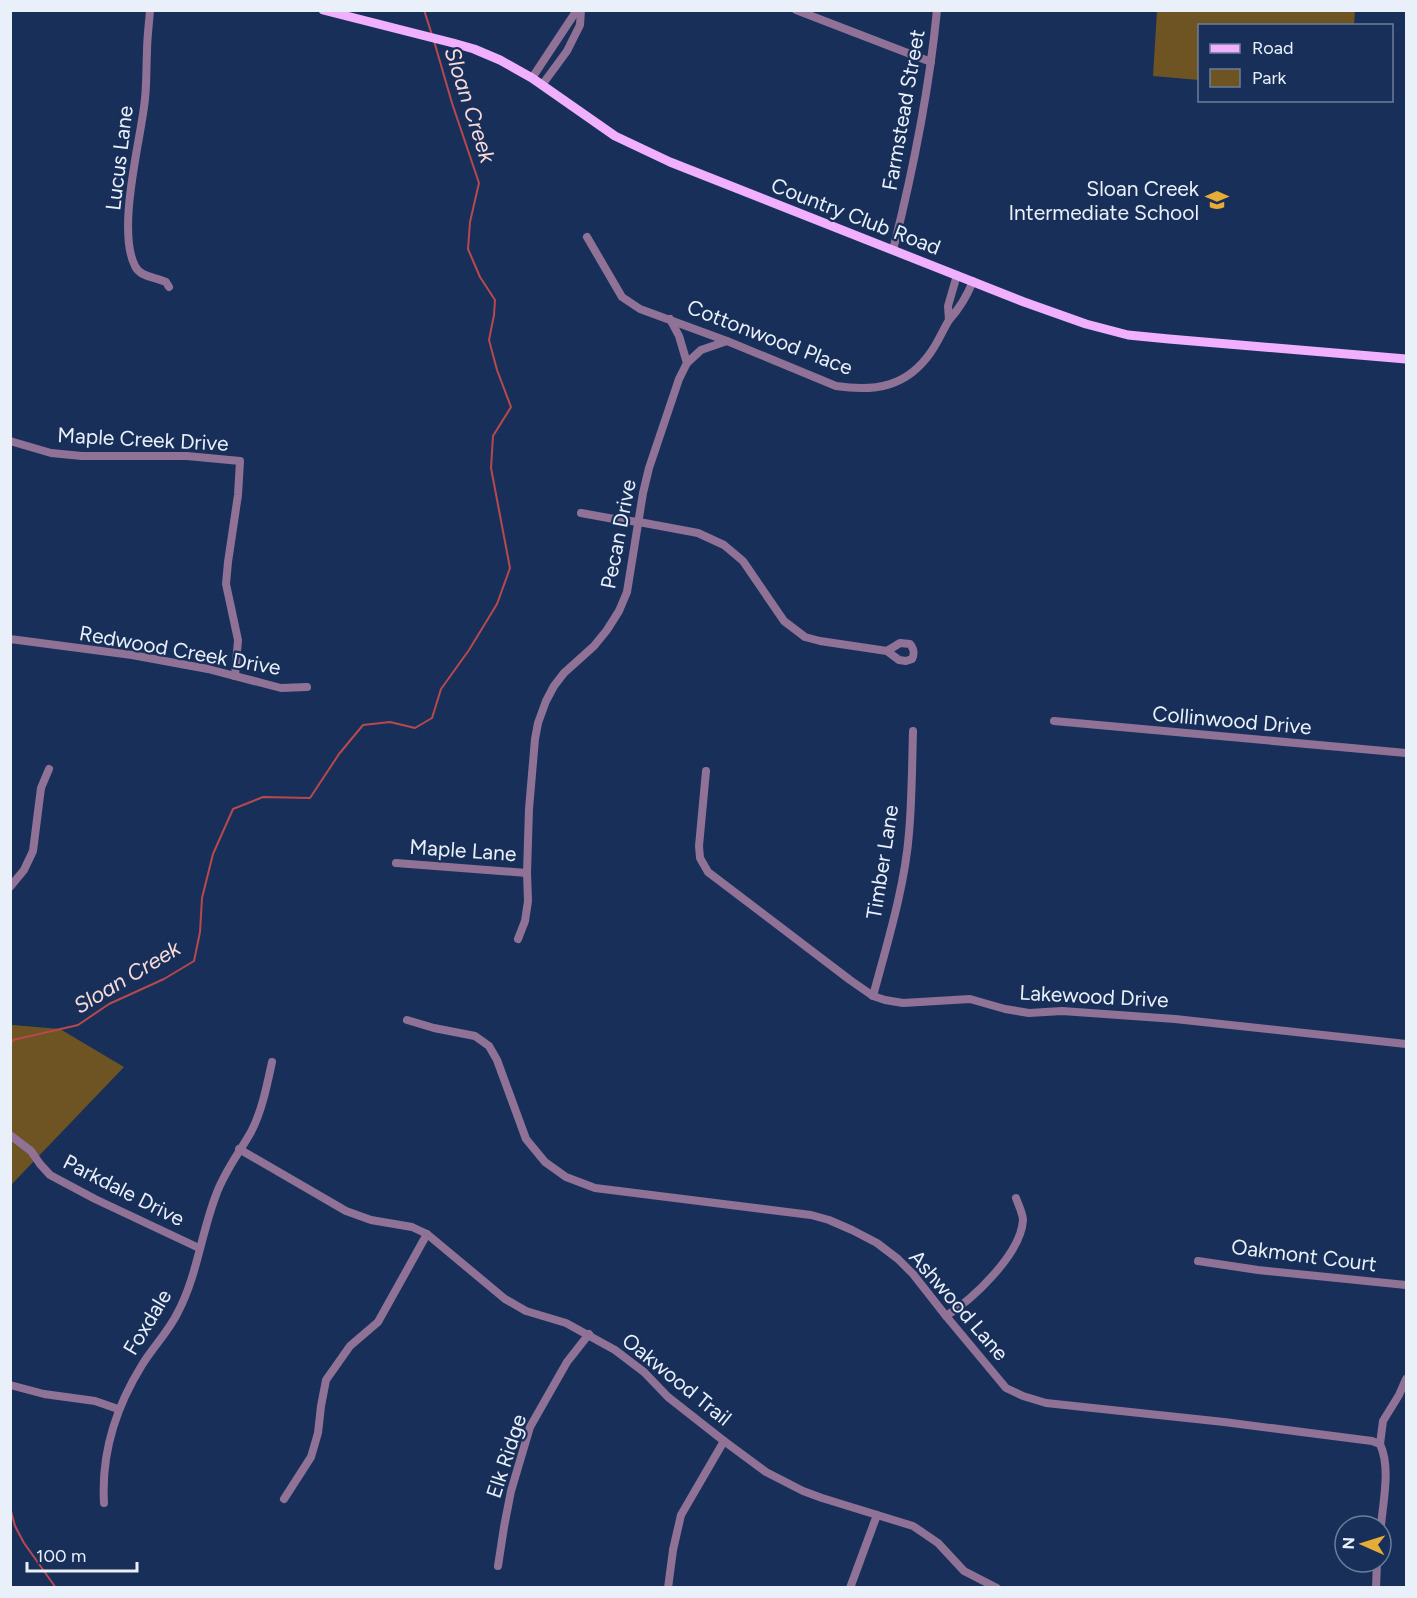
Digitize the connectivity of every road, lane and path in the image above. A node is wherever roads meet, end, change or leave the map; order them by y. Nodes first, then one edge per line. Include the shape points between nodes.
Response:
1 (150, 10) edge
2 (323, 10) edge
3 (579, 10) edge
4 (796, 10) edge
5 (937, 10) edge
6 (932, 62) junction
7 (532, 78) junction
8 (542, 85) junction
9 (587, 237) dead end
10 (893, 250) junction
11 (957, 275) junction
12 (973, 281) junction
13 (169, 288) dead end
14 (670, 319) junction
15 (949, 320) junction
16 (727, 340) junction
17 (1407, 359) edge
18 (687, 363) junction
19 (10, 441) edge
20 (581, 513) dead end
21 (639, 522) junction
22 (10, 639) edge
23 (887, 651) dead end
24 (235, 676) junction
25 (307, 687) dead end
26 (1054, 721) dead end
27 (914, 731) dead end
28 (1407, 753) edge
29 (49, 769) dead end
30 (706, 771) dead end
31 (396, 863) dead end
32 (527, 873) junction
33 (10, 887) edge
34 (518, 939) dead end
35 (873, 996) junction
36 (407, 1020) dead end
37 (1407, 1044) edge
38 (272, 1062) dead end
39 (10, 1135) edge
40 (239, 1149) junction
41 (1017, 1198) dead end
42 (427, 1234) junction
43 (199, 1248) junction
44 (1198, 1261) dead end
45 (1407, 1285) edge
46 (946, 1316) junction
47 (589, 1334) junction
48 (1407, 1379) edge
49 (10, 1385) edge
50 (118, 1409) junction
51 (724, 1441) junction
52 (1380, 1444) junction
53 (284, 1499) dead end
54 (104, 1503) dead end
55 (1382, 1514) edge
56 (877, 1515) junction
57 (498, 1566) dead end
58 (668, 1587) edge
59 (850, 1587) edge
60 (998, 1587) edge

1 - 13 street, Lucus Lane via 146,89 128,238 132,259 140,273 166,282
2 - 7 main road, Country Club Road via 474,49
3 - 7 street
3 - 8 street via 579,26 567,51
4 - 6 street
5 - 6 street, Farmstead Street
6 - 10 street, Farmstead Street via 914,165
7 - 8 main road, Country Club Road
8 - 10 main road, Country Club Road via 615,135 670,162
9 - 14 street, Cottonwood Place via 622,297 640,309
10 - 11 main road, Country Club Road
11 - 12 main road, Country Club Road
11 - 15 street, Cottonwood Place via 948,306
12 - 15 street, Cottonwood Place
12 - 17 main road, Country Club Road via 1086,324 1128,334
14 - 16 street, Cottonwood Place
14 - 18 street
15 - 16 street, Cottonwood Place via 916,369 894,383 874,388 836,386
16 - 18 street via 701,350
18 - 21 street, Pecan Drive via 649,468
19 - 24 street, Maple Creek Drive via 51,453 82,456 187,456 240,461 225,584 238,640
20 - 21 street
21 - 23 street via 698,533 724,545 743,561 784,621 805,637
21 - 32 street, Pecan Drive via 627,592 620,610 607,630 554,686 538,723
22 - 24 street, Redwood Creek Drive via 132,656
24 - 25 street, Redwood Creek Drive via 281,688
26 - 28 street, Collinwood Drive
27 - 35 street, Timber Lane via 908,843
29 - 33 street via 42,788 33,851
30 - 35 street, Lakewood Drive via 699,846 708,872
31 - 32 street, Maple Lane
32 - 34 street, Pecan Drive via 528,901
35 - 37 street, Lakewood Drive via 903,1003 970,999 1029,1013 1062,1011 1175,1019
36 - 46 street, Ashwood Lane via 475,1036 489,1046 526,1139 545,1162 566,1177 595,1188 829,1220 877,1243 898,1259
38 - 40 street, Foxdale via 252,1130
39 - 43 street, Parkdale Drive via 31,1151 50,1175
40 - 42 street, Oakwood Trail via 346,1211
40 - 43 street, Foxdale via 216,1195
41 - 46 street via 1023,1219 1015,1247 963,1305
42 - 47 street, Oakwood Trail via 505,1299
42 - 53 street via 378,1322 350,1346 326,1380 312,1457
43 - 50 street, Foxdale via 178,1314 142,1364
44 - 45 street, Oakmont Court
46 - 52 street, Ashwood Lane via 1006,1389 1046,1403
47 - 51 street, Oakwood Trail via 632,1362 668,1397
47 - 57 street, Elk Ridge via 567,1362 531,1427 511,1491
48 - 52 street via 1383,1421
49 - 50 street
50 - 54 street, Foxdale via 106,1450
51 - 56 street, Oakwood Trail via 766,1472 802,1491
51 - 58 street via 681,1515
52 - 55 street via 1385,1480
56 - 59 street
56 - 60 street, Oakwood Trail via 919,1529 964,1570

